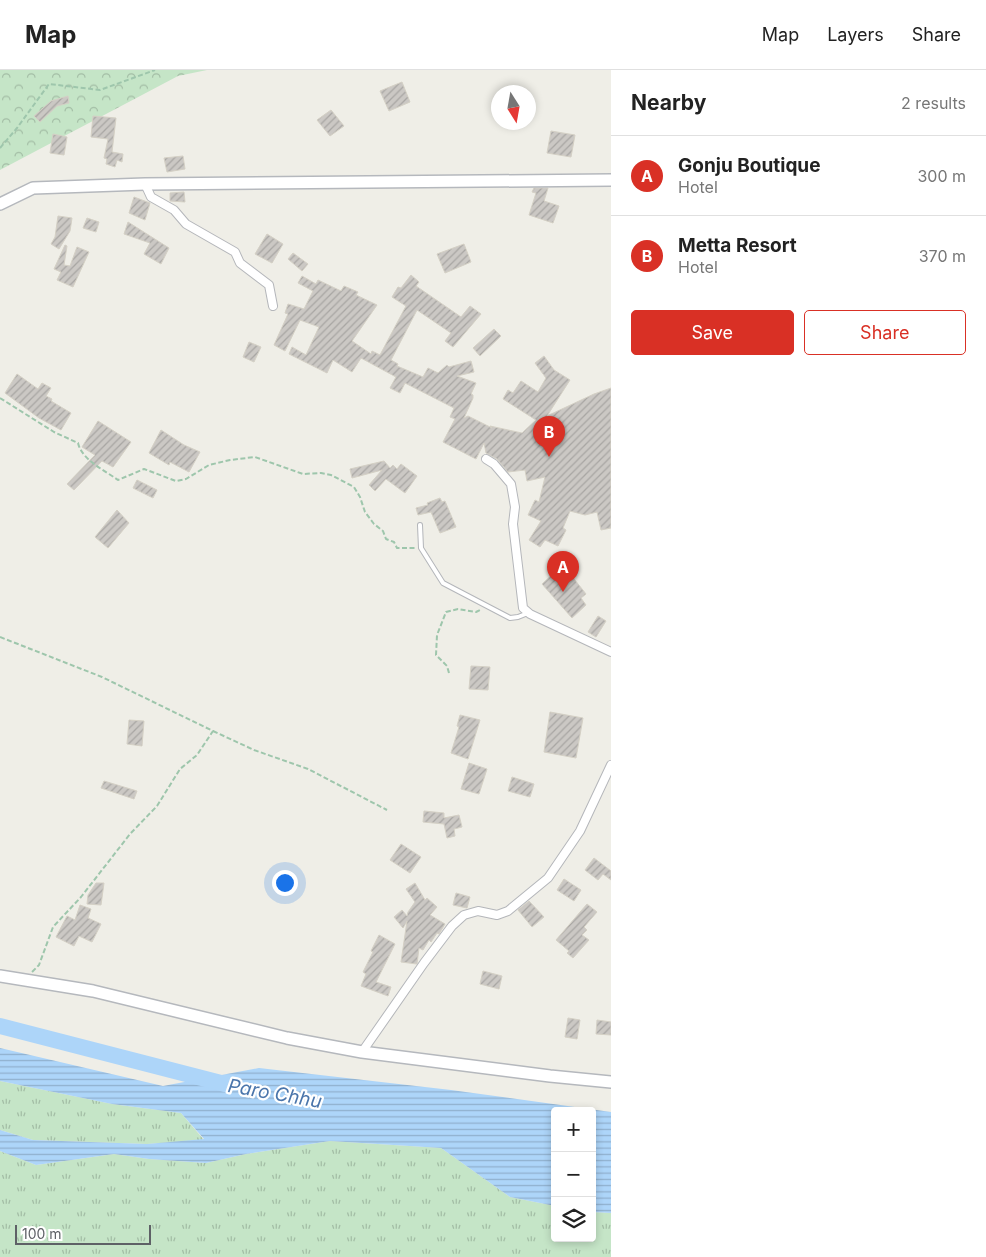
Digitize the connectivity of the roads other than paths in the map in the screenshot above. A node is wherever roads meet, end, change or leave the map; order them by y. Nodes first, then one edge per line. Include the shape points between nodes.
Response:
1 (611, 180) edge
2 (145, 184) junction
3 (0, 204) edge
4 (273, 306) dead end
5 (486, 459) dead end
6 (420, 524) dead end
7 (528, 613) junction
8 (611, 652) edge
9 (611, 765) edge
10 (0, 976) edge
11 (362, 1052) junction
12 (611, 1082) edge

1 - 2 street
2 - 3 street via 33,188
2 - 4 street via 151,197 174,210 186,224 235,252 240,263 269,285
5 - 7 street via 511,484 515,507 516,562 523,608
6 - 7 lane via 421,548 443,583 510,618
7 - 8 street
9 - 11 street via 580,831 548,878 508,911 497,915 478,912 464,915 452,926
10 - 11 street via 93,991 287,1038
11 - 12 street

